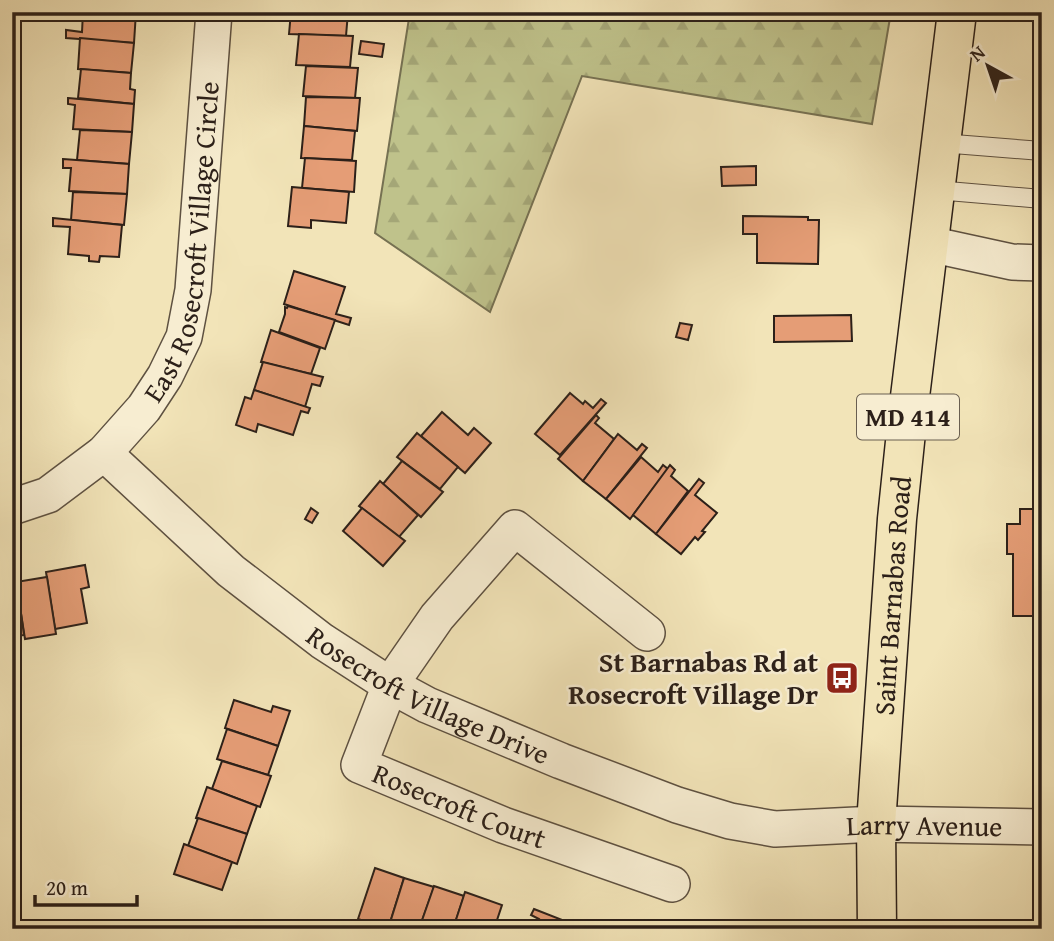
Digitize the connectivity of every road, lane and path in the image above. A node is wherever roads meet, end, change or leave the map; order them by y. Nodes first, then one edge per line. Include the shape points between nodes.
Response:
1 (214, 12) edge
2 (957, 12) edge
3 (941, 143) junction
4 (1042, 151) edge
5 (936, 190) junction
6 (1042, 199) edge
7 (929, 244) junction
8 (1042, 263) edge
9 (104, 453) junction
10 (12, 508) edge
11 (647, 633) dead end
12 (390, 685) junction
13 (876, 824) junction
14 (808, 826) joint
15 (1042, 827) edge
16 (672, 884) dead end
17 (877, 929) edge

1 - 9 street, East Rosecroft Village Circle via 193,290 184,337 144,408
2 - 3 main road, Saint Barnabas Road / MD 414
3 - 4 lane
3 - 5 main road, Saint Barnabas Road / MD 414
5 - 6 lane
5 - 7 main road, Saint Barnabas Road / MD 414
7 - 8 street via 1012,262
7 - 13 main road, Saint Barnabas Road / MD 414 via 897,520
9 - 10 street, East Rosecroft Village Circle via 48,495
9 - 12 street, Rosecroft Village Drive via 231,571 322,641
11 - 12 street, Rosecroft Court via 515,528 437,617
12 - 14 street, Rosecroft Village Drive via 427,705 677,805 775,829
12 - 16 street, Rosecroft Court via 359,765 503,825
13 - 14 street, Larry Avenue
13 - 15 street, Larry Avenue
13 - 17 main road, Saint Barnabas Road / MD 414

